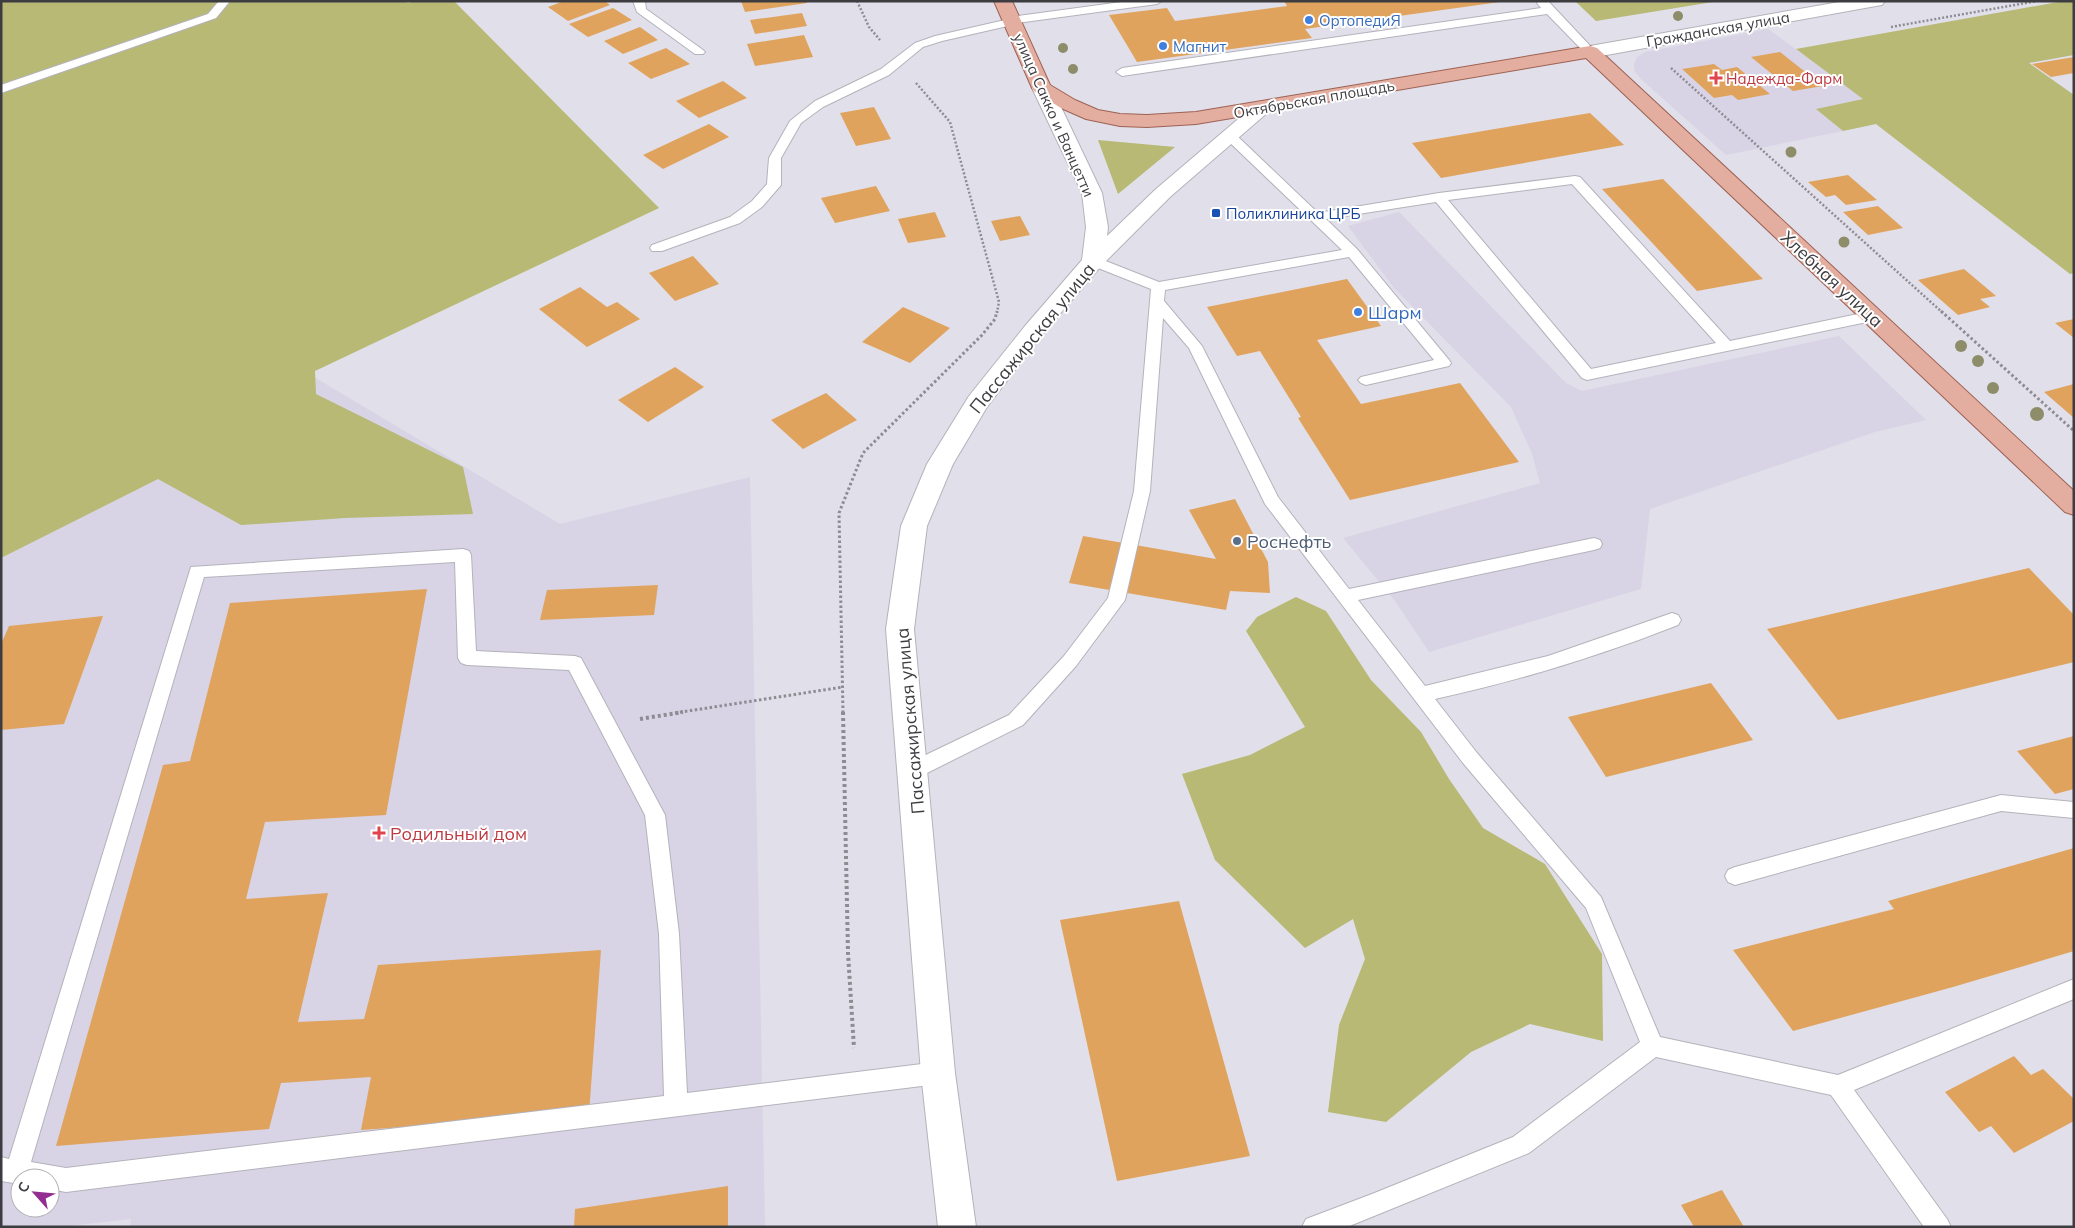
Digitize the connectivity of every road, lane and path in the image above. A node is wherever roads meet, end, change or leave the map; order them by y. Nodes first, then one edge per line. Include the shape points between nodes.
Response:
1 (225, 1) edge
2 (639, 1) edge
3 (1003, 1) edge
4 (1157, 1) edge
5 (1541, 1) edge
6 (1876, 1) edge
7 (1551, 10) junction
8 (1012, 21) junction
9 (699, 52) dead end
10 (1590, 52) junction
11 (1670, 67) dead end
12 (1122, 72) dead end
13 (1042, 88) junction
14 (1, 89) edge
15 (1264, 108) junction
16 (1230, 136) junction
17 (1439, 197) junction
18 (1316, 217) junction
19 (657, 248) dead end
20 (1352, 252) junction
21 (1093, 261) junction
22 (1158, 295) junction
23 (1872, 316) junction
24 (1728, 346) junction
25 (1366, 380) dead end
26 (2074, 431) edge
27 (2074, 506) edge
28 (1594, 544) dead end
29 (1345, 596) junction
30 (1672, 620) dead end
31 (843, 687) dead end
32 (1422, 694) junction
33 (656, 717) dead end
34 (914, 770) junction
35 (2074, 810) edge
36 (1735, 876) dead end
37 (2074, 989) edge
38 (1653, 1046) junction
39 (938, 1073) junction
40 (1838, 1086) junction
41 (676, 1106) junction
42 (9, 1170) edge
43 (958, 1227) edge
44 (1314, 1227) edge
45 (1939, 1227) edge

1 - 14 lane via 212,16
2 - 9 lane via 641,10
3 - 8 main road, улица Сакко и Ванцетти
4 - 8 lane
5 - 7 lane
6 - 10 street, Гражданская улица
7 - 10 lane
7 - 12 lane
8 - 13 main road, улица Сакко и Ванцетти
8 - 19 lane via 939,38 919,46 885,72 819,104 796,121 775,158 774,185 757,204 735,220
10 - 15 main road, Октябрьская площадь
10 - 23 main road, Хлебная улица
11 - 26 path
13 - 15 main road, Октябрьская площадь via 1093,115 1120,120 1196,118
13 - 21 street, улица Сакко и Ванцетти via 1092,193 1098,227
15 - 16 street, Пассажирская улица
16 - 18 lane
16 - 21 street, Пассажирская улица via 1163,193
17 - 18 lane
17 - 24 lane via 1575,180
17 - 24 lane via 1587,375
18 - 20 lane
20 - 22 lane
20 - 25 lane via 1444,363
21 - 22 lane
21 - 34 street, Пассажирская улица via 1033,330 978,402 940,464 914,526 900,629
22 - 29 lane via 1195,346 1271,500
22 - 34 lane via 1142,491 1116,600 1070,661 1016,720
23 - 24 lane
23 - 27 main road, Хлебная улица
28 - 29 lane
29 - 32 lane
30 - 32 lane via 1485,681
31 - 33 path
32 - 38 lane via 1470,758 1594,903
34 - 39 street, Пассажирская улица
35 - 36 lane via 2001,803
37 - 40 lane
38 - 40 lane
38 - 44 lane via 1521,1145
39 - 41 lane
39 - 43 street, Пассажирская улица
40 - 45 lane
41 - 42 lane via 66,1180
41 - 42 lane via 668,934 655,815 575,662 467,658 463,555 197,571

